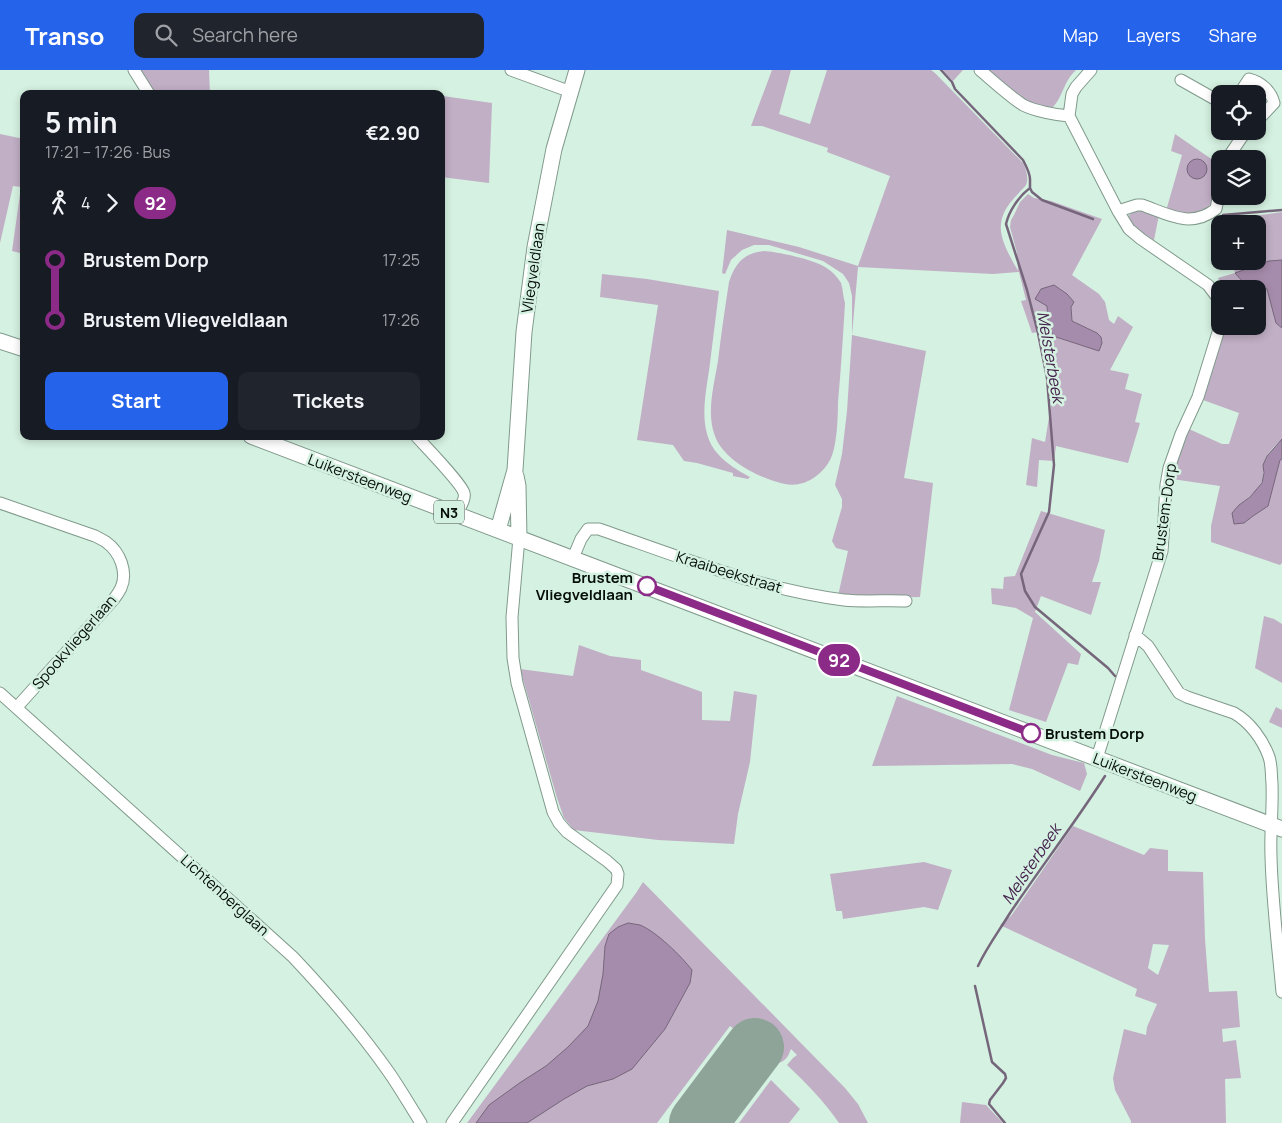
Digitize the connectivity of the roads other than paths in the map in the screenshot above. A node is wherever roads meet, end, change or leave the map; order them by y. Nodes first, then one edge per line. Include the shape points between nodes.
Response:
1 (134, 70) edge
2 (511, 70) edge
3 (577, 70) edge
4 (980, 70) edge
5 (1091, 70) edge
6 (1251, 74) edge
7 (1181, 80) dead end
8 (1244, 85) edge
9 (1263, 85) edge
10 (1266, 89) edge
11 (146, 90) edge
12 (571, 92) junction
13 (1211, 97) edge
14 (1266, 112) edge
15 (1069, 116) junction
16 (1217, 205) edge
17 (1118, 211) junction
18 (1211, 289) edge
19 (1217, 335) edge
20 (0, 341) edge
21 (20, 348) edge
22 (261, 440) edge
23 (420, 440) edge
24 (514, 470) junction
25 (0, 502) edge
26 (456, 515) junction
27 (498, 530) junction
28 (519, 538) junction
29 (573, 558) junction
30 (906, 600) dead end
31 (1135, 635) junction
32 (0, 693) edge
33 (17, 707) junction
34 (1097, 758) junction
35 (1277, 827) edge
36 (1282, 992) edge
37 (421, 1123) edge
38 (452, 1123) edge

1 - 11 street
2 - 12 street
3 - 12 main road, Vliegveldlaan
4 - 15 street via 1024,105
5 - 15 street via 1072,94
6 - 8 street
6 - 9 street
7 - 13 street
10 - 14 street via 1274,103
12 - 24 main road, Vliegveldlaan via 554,149 530,273
15 - 17 street
16 - 17 street via 1208,214 1186,220 1142,205
17 - 18 street via 1141,239
19 - 31 street, Brustem-Dorp via 1198,397 1168,468 1162,551
20 - 21 main road
22 - 26 main road, Luikersteenweg / N3
23 - 26 street via 464,493
24 - 27 main road, Vliegveldlaan
24 - 28 main road, Vliegveldlaan via 518,486
25 - 33 street, Spookvliegerlaan via 96,536 116,552 124,573 122,587 114,598
26 - 27 main road, Luikersteenweg / N3
27 - 28 main road, Luikersteenweg / N3
28 - 29 main road, Luikersteenweg / N3
28 - 38 street via 512,617 513,658 553,812 567,832 616,869 617,885
29 - 30 street, Kraaibeekstraat via 588,529 599,529 720,571 793,592 848,600
29 - 34 main road, Luikersteenweg / N3
31 - 34 street, Brustem-Dorp
31 - 35 street via 1148,646 1179,693 1234,713 1252,728 1269,758
32 - 33 street, Lichtenberglaan
33 - 37 street, Lichtenberglaan via 293,957 357,1029
34 - 35 main road, Luikersteenweg / N3
35 - 36 street via 1271,854

